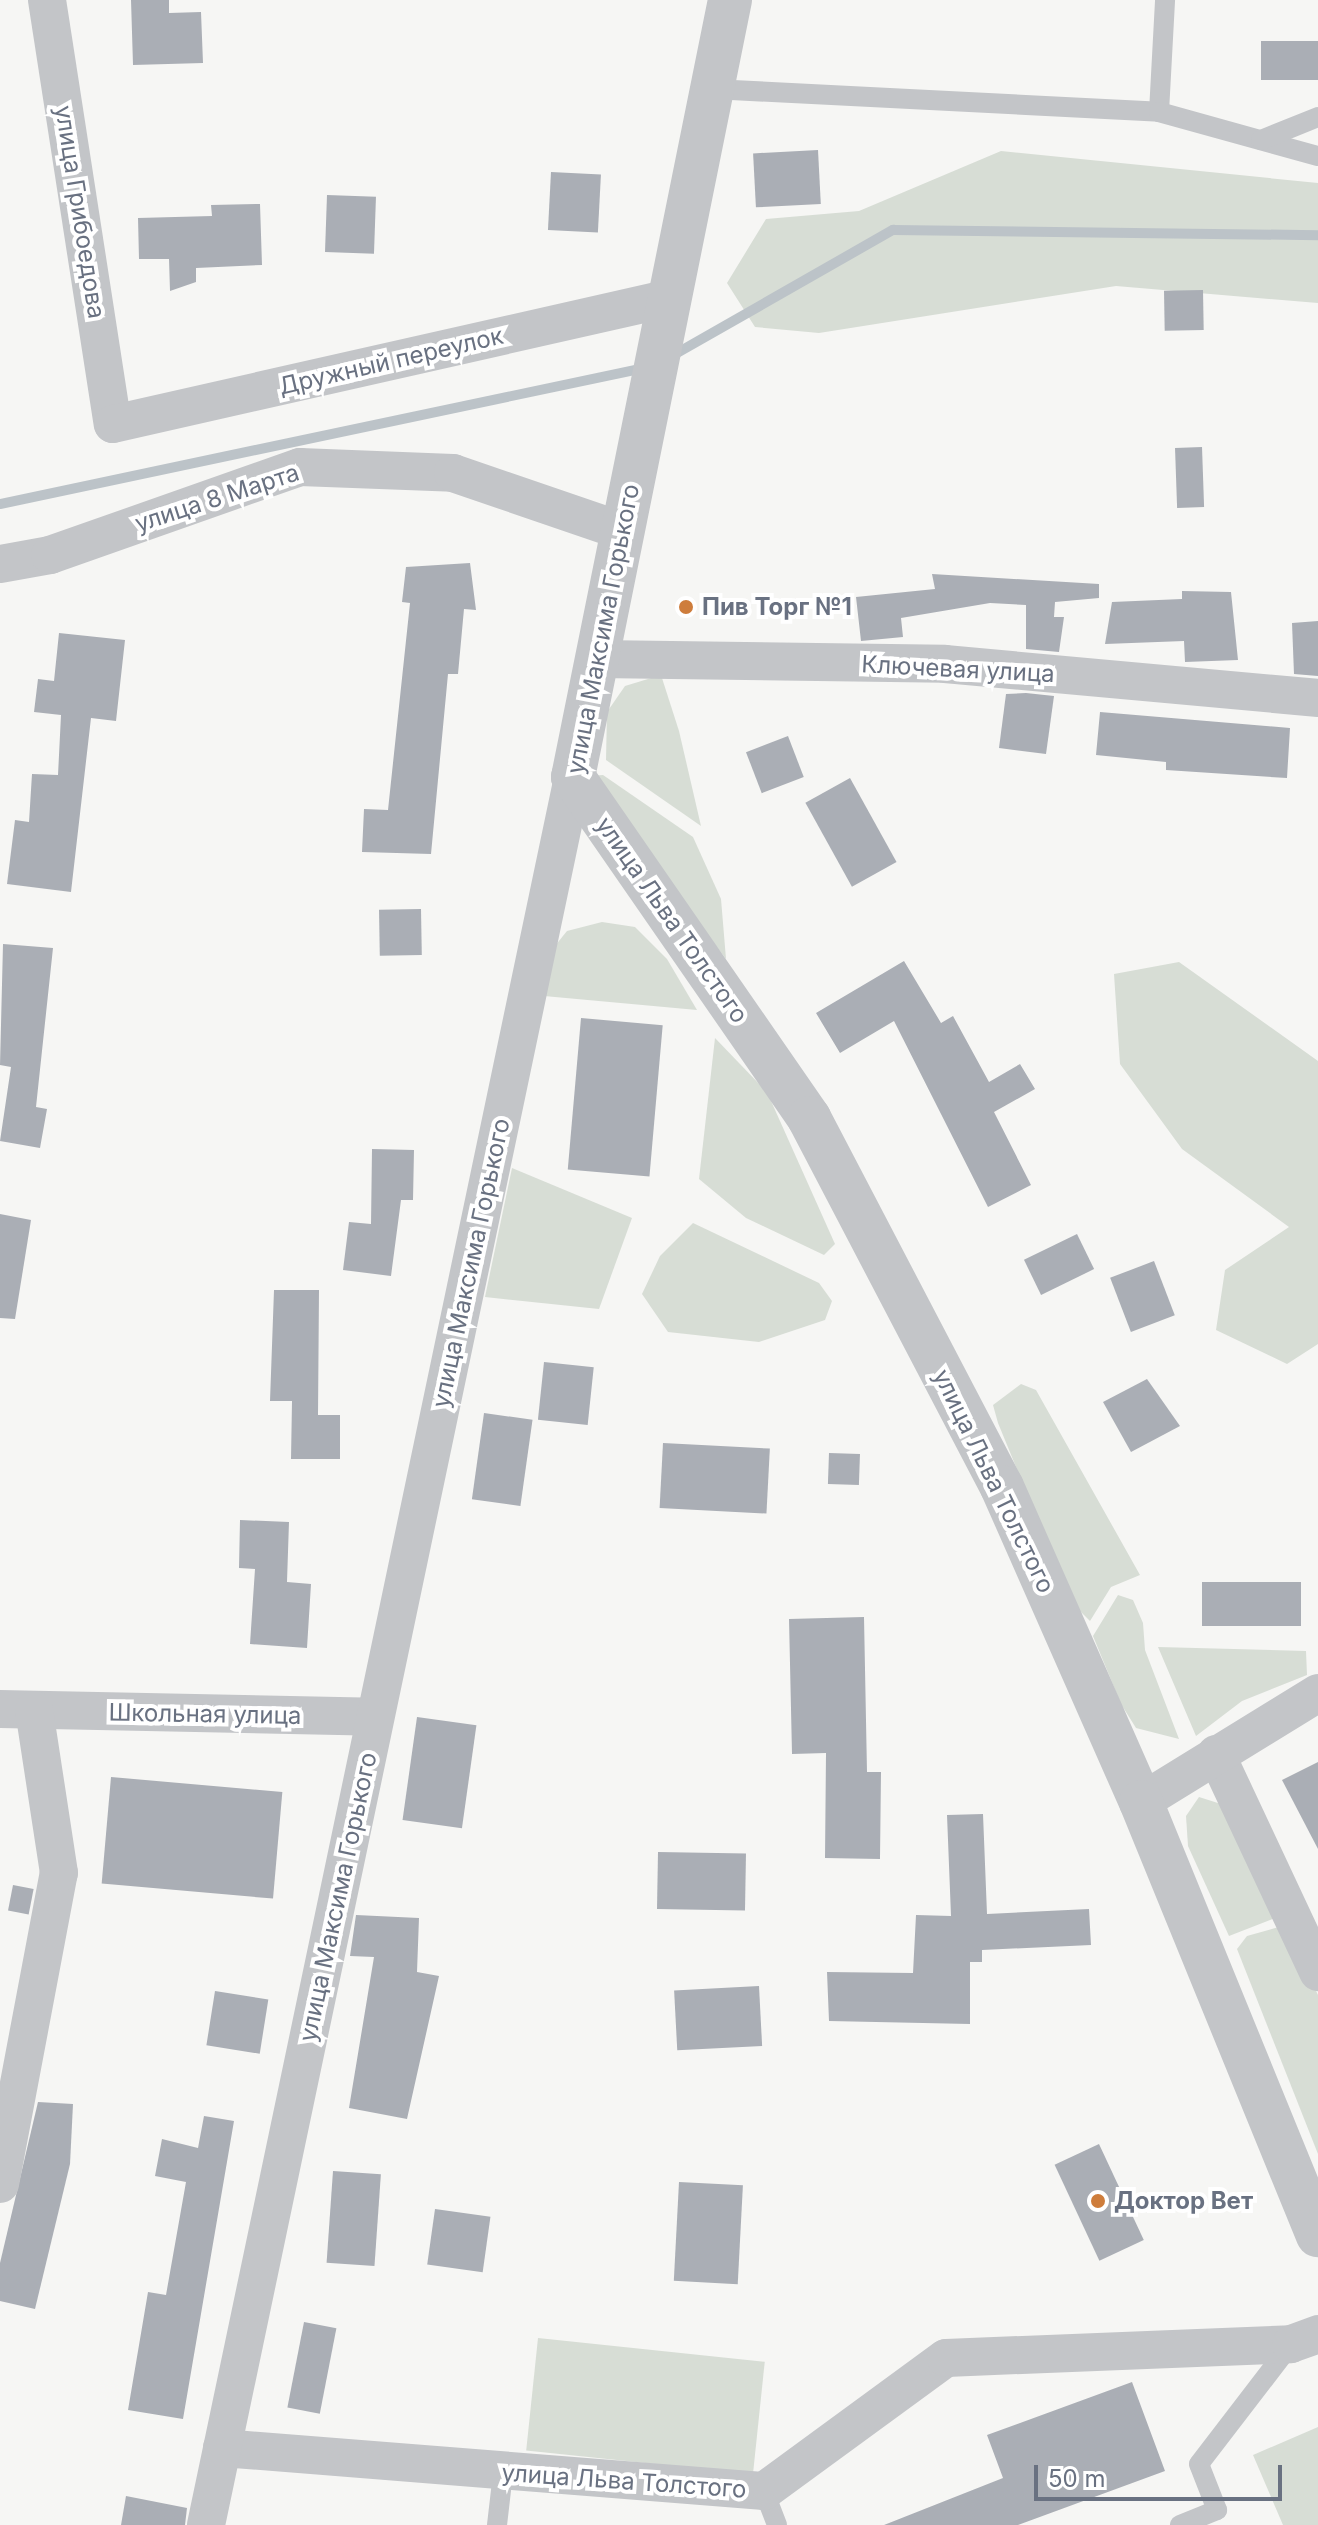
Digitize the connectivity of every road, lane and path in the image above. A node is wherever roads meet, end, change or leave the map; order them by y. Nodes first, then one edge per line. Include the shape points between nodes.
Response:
1 (47, 0) edge
2 (730, 0) edge
3 (1165, 0) edge
4 (712, 89) junction
5 (1159, 112) junction
6 (1318, 117) edge
7 (1261, 140) junction
8 (1318, 156) edge
9 (670, 298) junction
10 (113, 424) joint
11 (622, 531) junction
12 (0, 564) edge
13 (597, 659) junction
14 (1318, 698) edge
15 (573, 777) junction
16 (1318, 1693) edge
17 (17, 1710) edge
18 (375, 1717) junction
19 (1216, 1754) junction
20 (1141, 1802) junction
21 (1318, 1972) edge
22 (0, 2184) edge
23 (1318, 2235) edge
24 (1304, 2339) edge
25 (222, 2448) junction
26 (503, 2473) junction
27 (770, 2508) edge
28 (1220, 2517) edge
29 (206, 2525) edge
30 (497, 2525) edge
31 (1180, 2525) edge

1 - 10 street, улица Грибоедова
2 - 4 street, улица Максима Горького
3 - 5 lane
4 - 5 lane
4 - 9 street, улица Максима Горького
5 - 7 lane
6 - 7 lane
7 - 8 lane
9 - 10 street, Дружный переулок
9 - 11 street, улица Максима Горького
11 - 12 street, улица 8 Марта via 453,473 300,467 50,555
11 - 13 street, улица Максима Горького
13 - 14 street, Ключевая улица via 945,664
13 - 15 street, улица Максима Горького
15 - 18 street, улица Максима Горького
15 - 20 street, улица Льва Толстого via 809,1118 1002,1487
16 - 19 street
17 - 18 street, Школьная улица
17 - 22 street, Школьная улица via 59,1873
18 - 25 street, улица Максима Горького
19 - 20 street
19 - 21 street
20 - 23 street, улица Льва Толстого
24 - 27 street, улица Льва Толстого via 946,2358
24 - 28 lane via 1199,2464
25 - 26 street, улица Льва Толстого
25 - 29 street, улица Максима Горького
26 - 27 street, улица Льва Толстого
26 - 30 lane
28 - 31 lane

